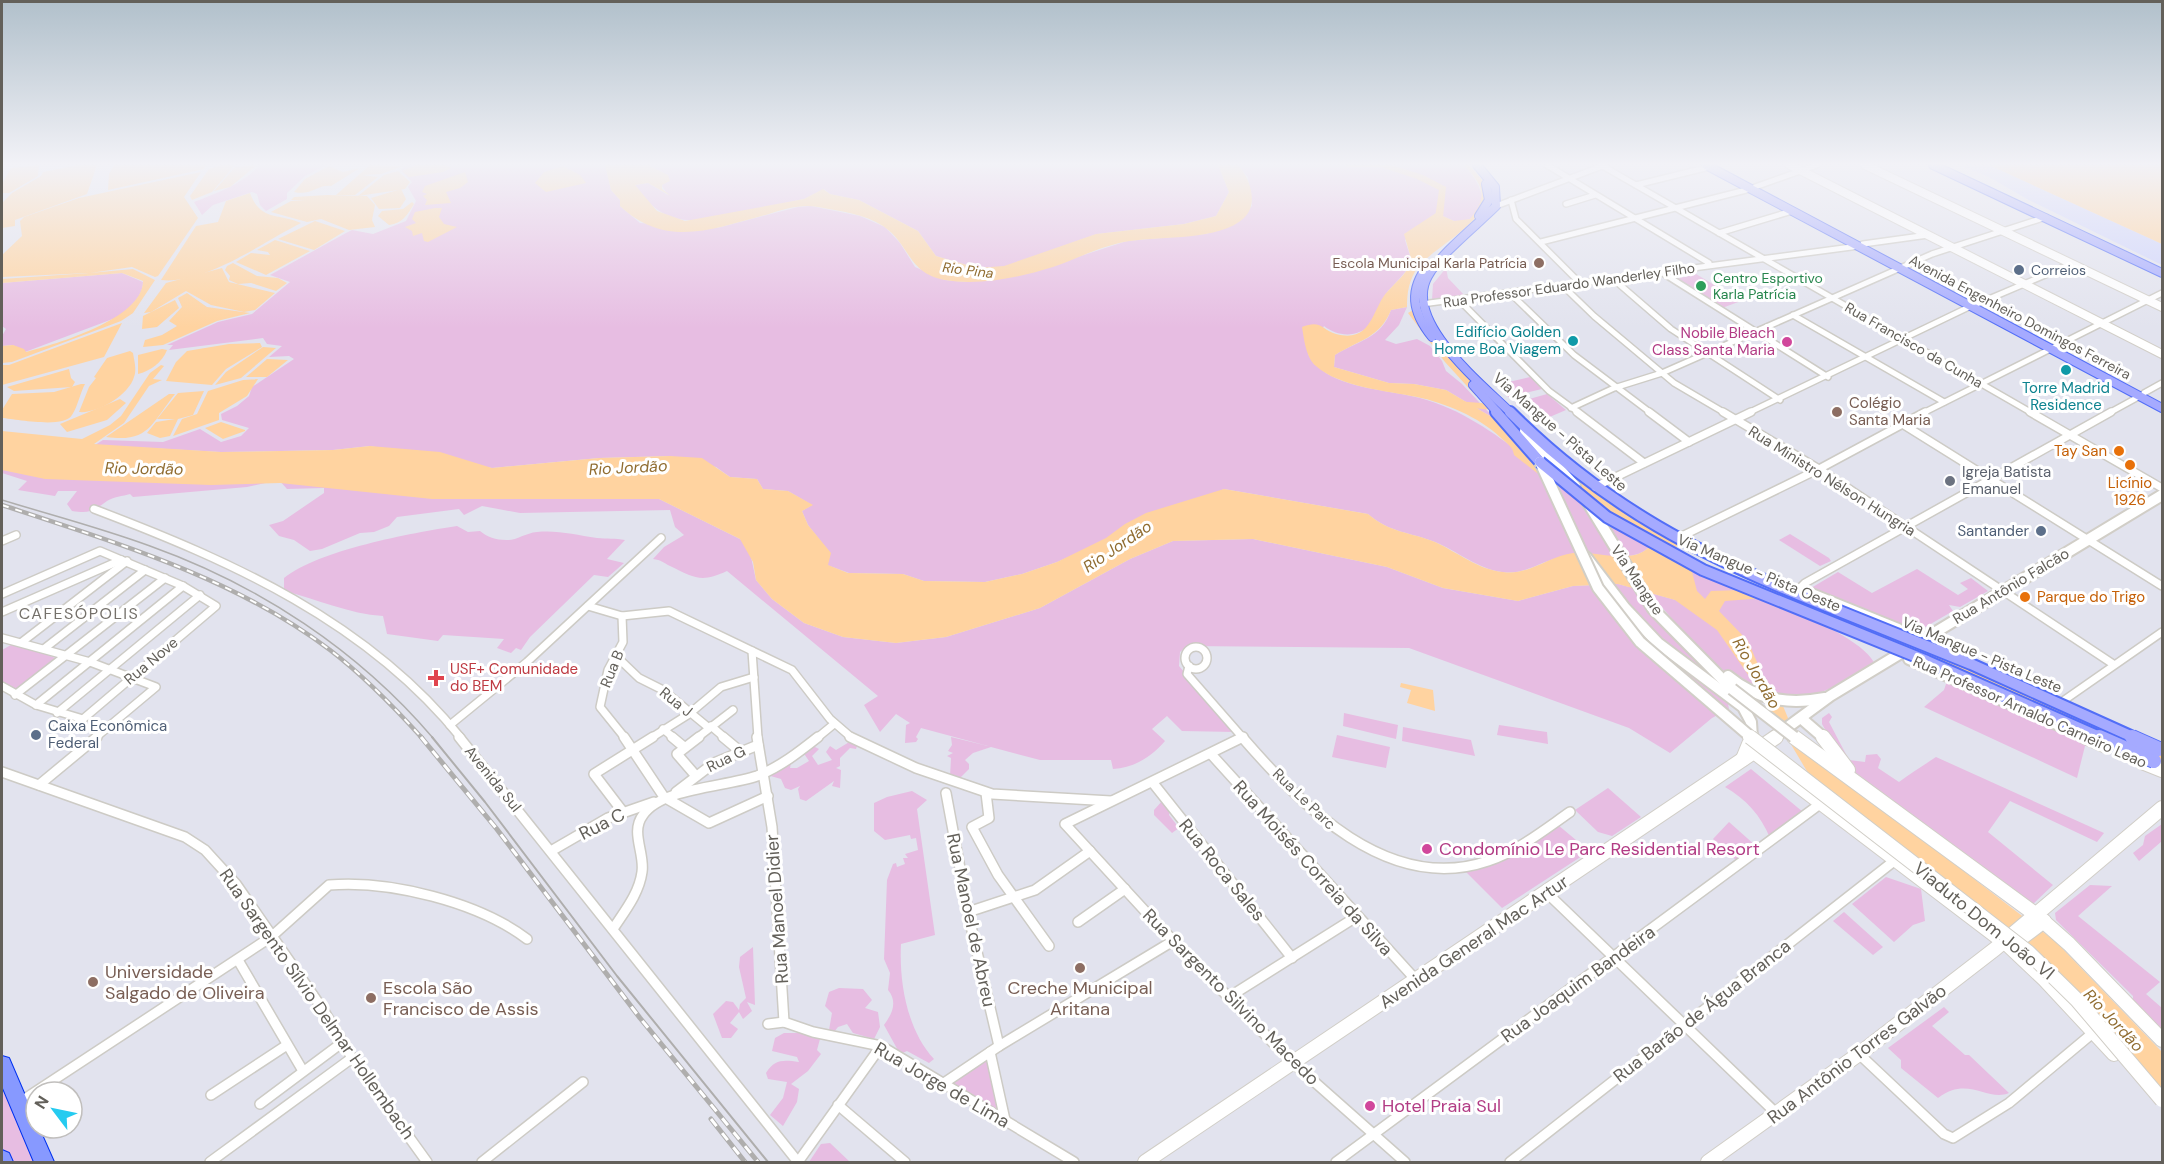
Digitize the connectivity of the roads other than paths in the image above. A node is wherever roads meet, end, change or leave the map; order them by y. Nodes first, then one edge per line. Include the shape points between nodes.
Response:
1 (1473, 219) edge
2 (1483, 219) edge
3 (1517, 219) edge
4 (1628, 219) edge
5 (1635, 219) edge
6 (1696, 219) edge
7 (1764, 219) edge
8 (1809, 219) edge
9 (1812, 219) edge
10 (1897, 219) edge
11 (1979, 219) edge
12 (2038, 219) edge
13 (2051, 219) edge
14 (2002, 230) junction
15 (1719, 233) junction
16 (1928, 235) junction
17 (1541, 242) junction
18 (1861, 245) junction
19 (1951, 246) junction
20 (1763, 259) junction
21 (1710, 264) junction
22 (2071, 264) junction
23 (1902, 267) junction
24 (1661, 272) junction
25 (2163, 273) edge
26 (1612, 278) junction
27 (1580, 283) junction
28 (2023, 283) junction
29 (1562, 285) junction
30 (1510, 293) junction
31 (2163, 293) edge
32 (1831, 298) junction
33 (1459, 300) junction
34 (2148, 300) junction
35 (1422, 304) junction
36 (1974, 305) junction
37 (2163, 307) edge
38 (1793, 315) junction
39 (2102, 324) junction
40 (1756, 330) junction
41 (1904, 339) junction
42 (2053, 347) junction
43 (1704, 352) junction
44 (2163, 354) edge
45 (1867, 358) junction
46 (1662, 373) junction
47 (1828, 376) junction
48 (2163, 383) edge
49 (1983, 384) junction
50 (1614, 388) junction
51 (2142, 394) junction
52 (1780, 400) junction
53 (1944, 402) junction
54 (2163, 402) edge
55 (1501, 404) junction
56 (1570, 408) junction
57 (2163, 408) edge
58 (1736, 421) junction
59 (1904, 425) junction
60 (2071, 436) junction
61 (1689, 442) junction
62 (1540, 462) junction
63 (1644, 463) junction
64 (1819, 469) junction
65 (1993, 479) junction
66 (1595, 487) junction
67 (2163, 488) edge
68 (2163, 495) edge
69 (1622, 506) junction
70 (94, 509) dead end
71 (1906, 527) junction
72 (16, 535) dead end
73 (1680, 537) junction
74 (661, 538) dead end
75 (2087, 540) junction
76 (2, 541) edge
77 (98, 551) joint
78 (1584, 555) junction
79 (124, 560) junction
80 (145, 570) junction
81 (165, 578) junction
82 (1635, 582) junction
83 (183, 586) junction
84 (2163, 586) edge
85 (1800, 589) junction
86 (2001, 592) junction
87 (2, 594) edge
88 (200, 595) junction
89 (588, 606) junction
90 (2, 612) edge
91 (622, 616) junction
92 (2163, 632) edge
93 (2, 638) edge
94 (1921, 640) junction
95 (22, 642) junction
96 (45, 648) junction
97 (752, 651) junction
98 (1900, 652) junction
99 (67, 655) junction
100 (615, 655) junction
101 (90, 662) junction
102 (2113, 664) junction
103 (1189, 666) junction
104 (1199, 667) junction
105 (110, 669) junction
106 (133, 677) junction
107 (754, 677) junction
108 (1198, 683) junction
109 (2, 686) edge
110 (15, 696) junction
111 (1830, 696) junction
112 (2063, 701) junction
113 (36, 705) junction
114 (733, 710) dead end
115 (57, 713) junction
116 (689, 714) junction
117 (1799, 721) junction
118 (834, 724) junction
119 (450, 725) junction
120 (710, 727) junction
121 (663, 729) junction
122 (1243, 737) junction
123 (1794, 737) joint
124 (758, 745) junction
125 (684, 747) junction
126 (632, 748) junction
127 (2161, 748) edge
128 (741, 752) junction
129 (1211, 754) junction
130 (1748, 756) junction
131 (1786, 765) joint
132 (2160, 766) edge
133 (2, 772) edge
134 (764, 773) junction
135 (696, 776) junction
136 (1153, 783) junction
137 (39, 785) junction
138 (676, 792) junction
139 (946, 793) dead end
140 (986, 793) junction
141 (768, 796) junction
142 (660, 799) junction
143 (1111, 801) junction
144 (1820, 804) junction
145 (2163, 808) edge
146 (622, 812) junction
147 (1570, 812) dead end
148 (551, 851) junction
149 (1090, 851) junction
150 (1894, 861) junction
151 (2087, 869) junction
152 (2101, 874) dead end
153 (1989, 880) junction
154 (1125, 889) junction
155 (1547, 893) junction
156 (1015, 898) junction
157 (968, 912) junction
158 (1356, 916) junction
159 (2037, 919) junction
160 (1078, 922) dead end
161 (613, 929) junction
162 (271, 937) junction
163 (527, 939) dead end
164 (1173, 941) junction
165 (2010, 941) junction
166 (1048, 946) dead end
167 (1615, 957) junction
168 (1292, 958) junction
169 (238, 960) junction
170 (1416, 980) junction
171 (1229, 997) junction
172 (784, 1022) junction
173 (768, 1024) dead end
174 (1683, 1024) junction
175 (2094, 1031) junction
176 (2163, 1040) edge
177 (343, 1042) junction
178 (287, 1045) junction
179 (881, 1046) junction
180 (994, 1049) junction
181 (1859, 1054) junction
182 (352, 1058) junction
183 (1293, 1062) junction
184 (2, 1065) edge
185 (303, 1071) junction
186 (583, 1082) dead end
187 (944, 1083) junction
188 (211, 1095) dead end
189 (2163, 1100) edge
190 (18, 1104) junction
191 (260, 1104) dead end
192 (838, 1105) junction
193 (2163, 1108) edge
194 (1777, 1114) junction
195 (1005, 1120) junction
196 (1372, 1134) junction
197 (44, 1162) edge
198 (210, 1162) edge
199 (427, 1162) edge
200 (482, 1162) edge
201 (798, 1162) edge
202 (905, 1162) edge
203 (1074, 1162) edge
204 (1145, 1162) edge
205 (1336, 1162) edge
206 (1405, 1162) edge
207 (1510, 1162) edge
208 (1708, 1162) edge

1 - 62 main road, Via Mangue - Pista Oeste via 1426,266 1413,287 1413,304 1429,334
2 - 35 main road via 1432,270 1424,282
3 - 17 street
4 - 17 street
5 - 21 street
6 - 15 street, Rua Francisco da Cunha
7 - 15 street
8 - 18 main road, Avenida Engenheiro Domingos Ferreira
9 - 18 main road, Avenida Engenheiro Domingos Ferreira
10 - 16 main road
11 - 14 main road
12 - 14 street
13 - 25 main road
14 - 19 street
14 - 22 main road
15 - 20 street, Rua Francisco da Cunha
16 - 18 street, Rua Professor Eduardo Wanderley Filho
16 - 19 main road
17 - 27 street
18 - 20 street, Rua Professor Eduardo Wanderley Filho
18 - 23 main road, Avenida Engenheiro Domingos Ferreira
19 - 23 street
19 - 28 main road
20 - 21 street, Rua Professor Eduardo Wanderley Filho
20 - 32 street, Rua Francisco da Cunha
21 - 24 street, Rua Professor Eduardo Wanderley Filho
22 - 28 street
22 - 34 main road
23 - 32 street
23 - 36 main road, Avenida Engenheiro Domingos Ferreira
24 - 26 street, Rua Professor Eduardo Wanderley Filho
24 - 40 street
26 - 27 street, Rua Professor Eduardo Wanderley Filho
26 - 43 street
27 - 29 street, Rua Professor Eduardo Wanderley Filho
28 - 36 street
28 - 39 main road
29 - 30 street, Rua Professor Eduardo Wanderley Filho
29 - 46 street, Rua Ministro Nélson Hungria
30 - 33 street, Rua Professor Eduardo Wanderley Filho
30 - 50 street
31 - 34 street
32 - 38 street
32 - 41 street, Rua Francisco da Cunha
33 - 35 street, Rua Professor Eduardo Wanderley Filho
33 - 56 street via 1519,363
34 - 37 main road
34 - 39 street
35 - 55 main road, Via Mangue - Pista Leste via 1438,335
36 - 41 street
36 - 42 main road, Avenida Engenheiro Domingos Ferreira
38 - 40 street
38 - 45 street
39 - 42 street
39 - 44 main road
40 - 43 street
40 - 47 street
41 - 45 street
41 - 49 street, Rua Francisco da Cunha
42 - 49 street
42 - 51 main road, Avenida Engenheiro Domingos Ferreira
43 - 46 street
43 - 52 street
45 - 47 street
45 - 53 street
46 - 50 street
46 - 58 street, Rua Ministro Nélson Hungria
47 - 52 street
48 - 51 street
49 - 53 street
49 - 60 street, Rua Francisco da Cunha
50 - 56 street
50 - 61 street
51 - 54 main road, Avenida Engenheiro Domingos Ferreira
51 - 57 main road, Avenida Engenheiro Domingos Ferreira
51 - 60 street
52 - 58 street
53 - 59 street
55 - 66 main road, Via Mangue - Pista Leste
55 - 82 main road, Via Mangue, bridge via 1583,496
56 - 63 street
58 - 61 street
58 - 64 street, Rua Ministro Nélson Hungria
59 - 64 street
59 - 65 street
60 - 65 street
60 - 67 street, Rua Francisco da Cunha
61 - 63 street
62 - 78 main road, Via Mangue, bridge
62 - 132 main road, Via Mangue - Pista Oeste, bridge via 1607,517 1703,570 1927,661
63 - 66 street
64 - 71 street, Rua Ministro Nélson Hungria
64 - 73 street
65 - 71 street
65 - 75 street
66 - 69 main road, Via Mangue - Pista Leste
68 - 75 main road, Rua Antônio Falcão
69 - 73 main road
69 - 127 main road, Via Mangue - Pista Leste, bridge via 1689,547 1741,572 1971,664
70 - 119 street, Avenida Sul via 263,578 374,652 408,680
71 - 85 street
71 - 86 street, Rua Ministro Nélson Hungria
72 - 76 street
73 - 85 main road
74 - 89 street
75 - 84 street
75 - 86 main road, Rua Antônio Falcão
77 - 79 street
77 - 87 street
78 - 130 main road via 1644,631 1749,716 1753,728
78 - 131 main road, Via Mangue, bridge via 1598,588 1640,642 1688,687
79 - 80 street
79 - 90 street
79 - 95 street
80 - 81 street
80 - 96 street
81 - 83 street
81 - 99 street
82 - 111 main road via 1737,684 1761,698 1787,703
82 - 123 main road, Via Mangue, bridge via 1653,609 1707,666
83 - 88 street
83 - 101 street
85 - 94 main road
86 - 94 main road, Rua Antônio Falcão
86 - 102 street, Rua Ministro Nélson Hungria
88 - 105 street
88 - 106 street, Rua Nove via 215,603 214,608
89 - 91 street
89 - 119 street
91 - 97 street via 669,611
91 - 100 street, Rua B via 623,642
92 - 102 street
93 - 95 street
94 - 98 main road, Rua Antônio Falcão, bridge
94 - 112 main road
95 - 96 street
96 - 99 street
97 - 107 street, Rua Manoel Didier
97 - 118 street via 799,676
98 - 111 main road, Rua Antônio Falcão
98 - 132 main road, Rua Professor Arnaldo Carneiro Leao
99 - 101 street
99 - 110 street
100 - 116 street, Rua J via 639,678 663,690
100 - 126 street, Rua B via 600,707
101 - 105 street
101 - 113 street
102 - 112 street
103 - 104 street
103 - 104 street via 1184,655 1196,648 1208,656 1206,664
103 - 108 street, Rua Le Parc via 1187,674
104 - 108 street
105 - 106 street
105 - 115 street
106 - 115 street, Rua Nove via 85,718
106 - 137 street via 156,687
107 - 116 street via 721,687
107 - 124 street, Rua Manoel Didier
108 - 122 street, Rua Le Parc
109 - 110 street
110 - 113 street
111 - 117 main road, Rua Antônio Falcão
112 - 127 main road
113 - 115 street
114 - 120 street
116 - 120 street, Rua J
116 - 121 street
117 - 130 main road, Avenida General Mac Artur
117 - 153 main road via 1821,734 1848,770 1984,870
118 - 134 street
118 - 140 street via 860,742
119 - 148 street, Avenida Sul
120 - 125 street
120 - 128 street, Rua J
121 - 125 street
121 - 126 street
122 - 129 street
122 - 147 street, Rua Le Parc via 1308,807 1338,832 1372,852 1410,864 1449,868 1487,862
123 - 153 main road, Viaduto Dom João VI
124 - 128 street, Rua G
124 - 134 street, Rua Manoel Didier
125 - 135 street, Rua G via 677,754
126 - 142 street, Rua B
126 - 146 street via 594,774
128 - 135 street, Rua G
129 - 136 street
129 - 158 street, Rua Moisés Correia da Silva
130 - 144 main road
130 - 155 main road, Avenida General Mac Artur
131 - 189 main road, Viaduto Dom João VI, bridge via 2028,952 2077,1000
133 - 137 street, Rua Sargento Sílvio Delmar Hollembach
134 - 138 street via 715,788
134 - 141 street, Rua Manoel Didier
135 - 138 street, Rua G
136 - 143 street
136 - 168 street, Rua Roca Sales
137 - 162 street, Rua Sargento Sílvio Delmar Hollembach via 185,837 205,850 236,884
138 - 142 street
139 - 157 street, Rua Manoel de Abreu
140 - 143 street
140 - 156 street, Rua Manoel de Abreu via 989,818 972,827
141 - 142 street via 706,824
141 - 172 street, Rua Manoel Didier
142 - 146 street, Rua C
142 - 161 street via 637,825 640,881
143 - 149 street, Rua Sargento Silvino Macedo via 1065,823
144 - 150 main road
144 - 167 street, Rua Joaquim Bandeira
145 - 151 main road, Rua Antônio Torres Galvão via 2103,862
146 - 148 street, Rua C
148 - 161 street, Avenida Sul
149 - 154 street, Rua Sargento Silvino Macedo
149 - 156 street via 1035,890
150 - 165 main road
150 - 174 street, Rua Barão de Água Branca
151 - 152 street
151 - 159 main road, Rua Antônio Torres Galvão
153 - 159 main road
154 - 160 street
154 - 164 street, Rua Sargento Silvino Macedo
155 - 167 street
155 - 170 main road, Avenida General Mac Artur
156 - 157 street
156 - 166 street, Rua Manoel de Abreu
157 - 180 street, Rua Manoel de Abreu
158 - 168 street
158 - 170 street, Rua Moisés Correia da Silva
159 - 165 main road, Rua Antônio Torres Galvão
159 - 176 main road
161 - 201 street, Avenida Sul
162 - 163 street via 329,885 359,884 461,903 494,915
162 - 169 street
162 - 177 street, Rua Sargento Sílvio Delmar Hollembach
164 - 171 street, Rua Sargento Silvino Macedo
164 - 180 street
165 - 175 main road
165 - 181 main road, Rua Antônio Torres Galvão
167 - 174 street
167 - 196 street, Rua Joaquim Bandeira
168 - 171 street
169 - 178 street
169 - 190 street
170 - 183 main road, Avenida General Mac Artur
171 - 183 street, Rua Sargento Silvino Macedo
172 - 173 street, Rua Jorge de Lima
172 - 179 street, Rua Jorge de Lima
174 - 194 street
174 - 207 street, Rua Barão de Água Branca
175 - 181 street via 2009,1103 1953,1138
175 - 193 main road
177 - 182 street, Rua Sargento Sílvio Delmar Hollembach
177 - 185 street
178 - 185 street
178 - 188 street
179 - 187 street, Rua Jorge de Lima
179 - 192 street
180 - 187 street
180 - 195 street, Rua Manoel de Abreu
181 - 194 main road, Rua Antônio Torres Galvão
182 - 198 street
182 - 199 street, Rua Sargento Sílvio Delmar Hollembach
183 - 196 street, Rua Sargento Silvino Macedo
183 - 204 main road, Avenida General Mac Artur
184 - 190 highway
185 - 191 street
186 - 200 street
187 - 195 street, Rua Jorge de Lima
190 - 197 highway
192 - 201 street
192 - 202 street
194 - 208 main road, Rua Antônio Torres Galvão
195 - 203 street, Rua Jorge de Lima
196 - 205 street, Rua Joaquim Bandeira
196 - 206 street, Rua Sargento Silvino Macedo

